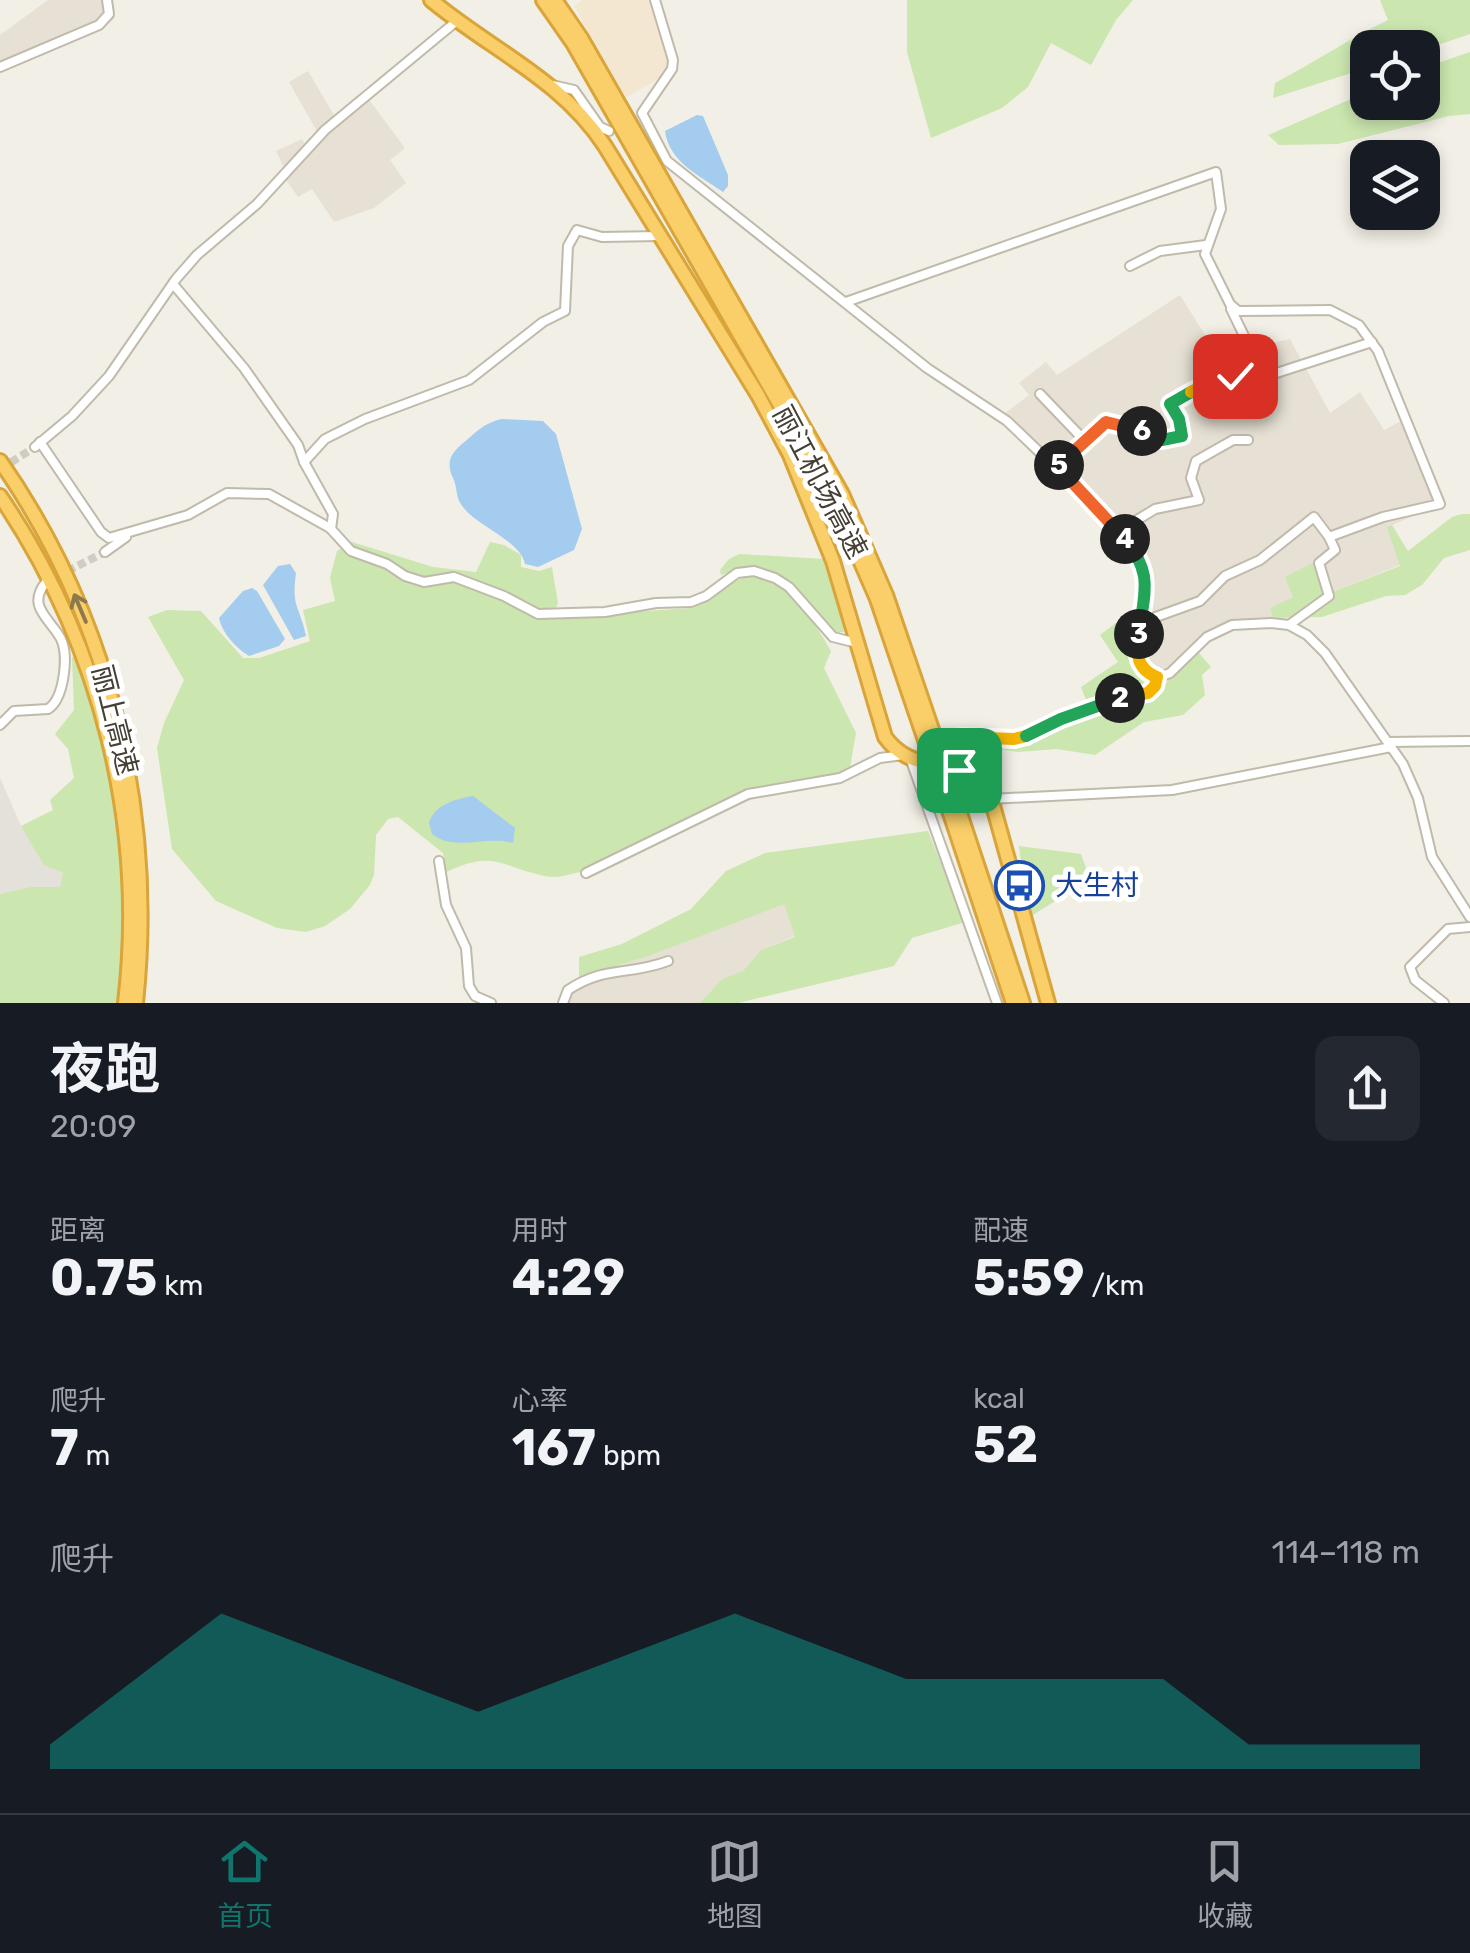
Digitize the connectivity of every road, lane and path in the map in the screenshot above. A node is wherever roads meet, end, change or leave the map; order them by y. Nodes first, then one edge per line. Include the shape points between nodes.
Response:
1 (107, 0) edge
2 (431, 0) edge
3 (543, 0) edge
4 (555, 0) edge
5 (655, 0) edge
6 (458, 20) junction
7 (0, 67) edge
8 (552, 85) junction
9 (608, 131) dead end
10 (660, 236) junction
11 (1206, 245) junction
12 (1130, 266) dead end
13 (173, 284) junction
14 (846, 302) junction
15 (1230, 304) junction
16 (1372, 342) junction
17 (1264, 377) junction
18 (1040, 394) dead end
19 (1084, 440) junction
20 (1248, 440) dead end
21 (0, 460) edge
22 (304, 462) junction
23 (1058, 467) junction
24 (0, 496) edge
25 (331, 530) junction
26 (134, 531) junction
27 (1119, 531) junction
28 (1329, 537) junction
29 (105, 552) tunnel mouth
30 (46, 582) dead end
31 (1140, 618) junction
32 (1289, 625) junction
33 (857, 643) junction
34 (1157, 677) junction
35 (0, 725) edge
36 (1470, 740) edge
37 (1390, 744) junction
38 (935, 752) junction
39 (906, 757) junction
40 (949, 777) junction
41 (990, 799) junction
42 (439, 861) dead end
43 (586, 873) dead end
44 (1470, 916) edge
45 (1470, 927) edge
46 (136, 942) junction
47 (668, 960) dead end
48 (126, 1003) edge
49 (136, 1003) edge
50 (491, 1003) edge
51 (563, 1003) edge
52 (997, 1003) edge
53 (1013, 1003) edge
54 (1024, 1003) edge
55 (1048, 1003) edge
56 (1444, 1003) edge

1 - 7 street via 109,14 99,25
2 - 6 highway
3 - 38 highway, 丽江机场高速 via 833,498
4 - 38 highway, 丽江机场高速 via 842,494 879,576
5 - 14 street via 672,69 642,112 664,157
6 - 8 highway
6 - 13 street via 325,130
8 - 9 street via 574,90
8 - 10 highway via 598,135
10 - 22 street via 602,237 577,230 568,246 566,312 543,322 470,380 326,438
10 - 33 highway via 790,455 825,536
11 - 12 street via 1160,251
11 - 14 street via 1222,209 1216,172
11 - 15 street via 1207,263
13 - 22 street via 267,398
13 - 26 street via 110,376 38,445 101,532 109,538
14 - 23 street via 926,368 997,413
15 - 16 street via 1244,314 1330,310 1354,320
15 - 17 street
16 - 17 street
16 - 28 street via 1440,504
17 - 19 street via 1220,378 1170,404 1182,436 1162,440 1106,422
18 - 19 street
19 - 23 street
20 - 27 street via 1233,440 1196,462 1191,478 1198,500 1155,509
46 -> 21 highway, 丽上高速 via 140,855 108,684 67,576
22 - 25 street via 333,514
23 - 27 street
24 - 46 highway, 丽上高速 via 57,594 98,697 122,804
25 - 26 street via 274,496 238,492
25 - 33 street via 351,552 406,576 424,582 454,577 538,614 691,602 754,570 789,588 833,637
26 - 29 street
27 - 31 street via 1144,566
28 - 31 street via 1314,517 1260,560 1225,576 1200,601
28 - 32 street via 1335,550 1319,562 1329,596
30 - 35 street via 38,606 63,645 58,699 48,709 14,711
31 - 34 street via 1138,660
32 - 34 street via 1225,627
32 - 37 street via 1322,648
33 - 39 highway via 882,731
34 - 40 street via 1148,693 1099,704 1022,738 961,737
36 - 37 street
37 - 41 street via 1172,790
37 - 44 street via 1415,789 1432,857
38 - 40 highway, 丽江机场高速, bridge
39 - 40 highway
39 - 43 street via 880,758 840,778 743,796
39 - 52 street
40 - 41 highway via 976,782
40 - 53 highway, 丽江机场高速
40 - 54 highway, 丽江机场高速
41 - 55 highway
42 - 50 street via 446,905 466,948 469,986
45 - 56 street via 1448,929 1410,967 1415,980
46 - 48 highway, 丽上高速
46 - 49 highway, 丽上高速
47 - 51 street via 642,971 595,976 568,990

